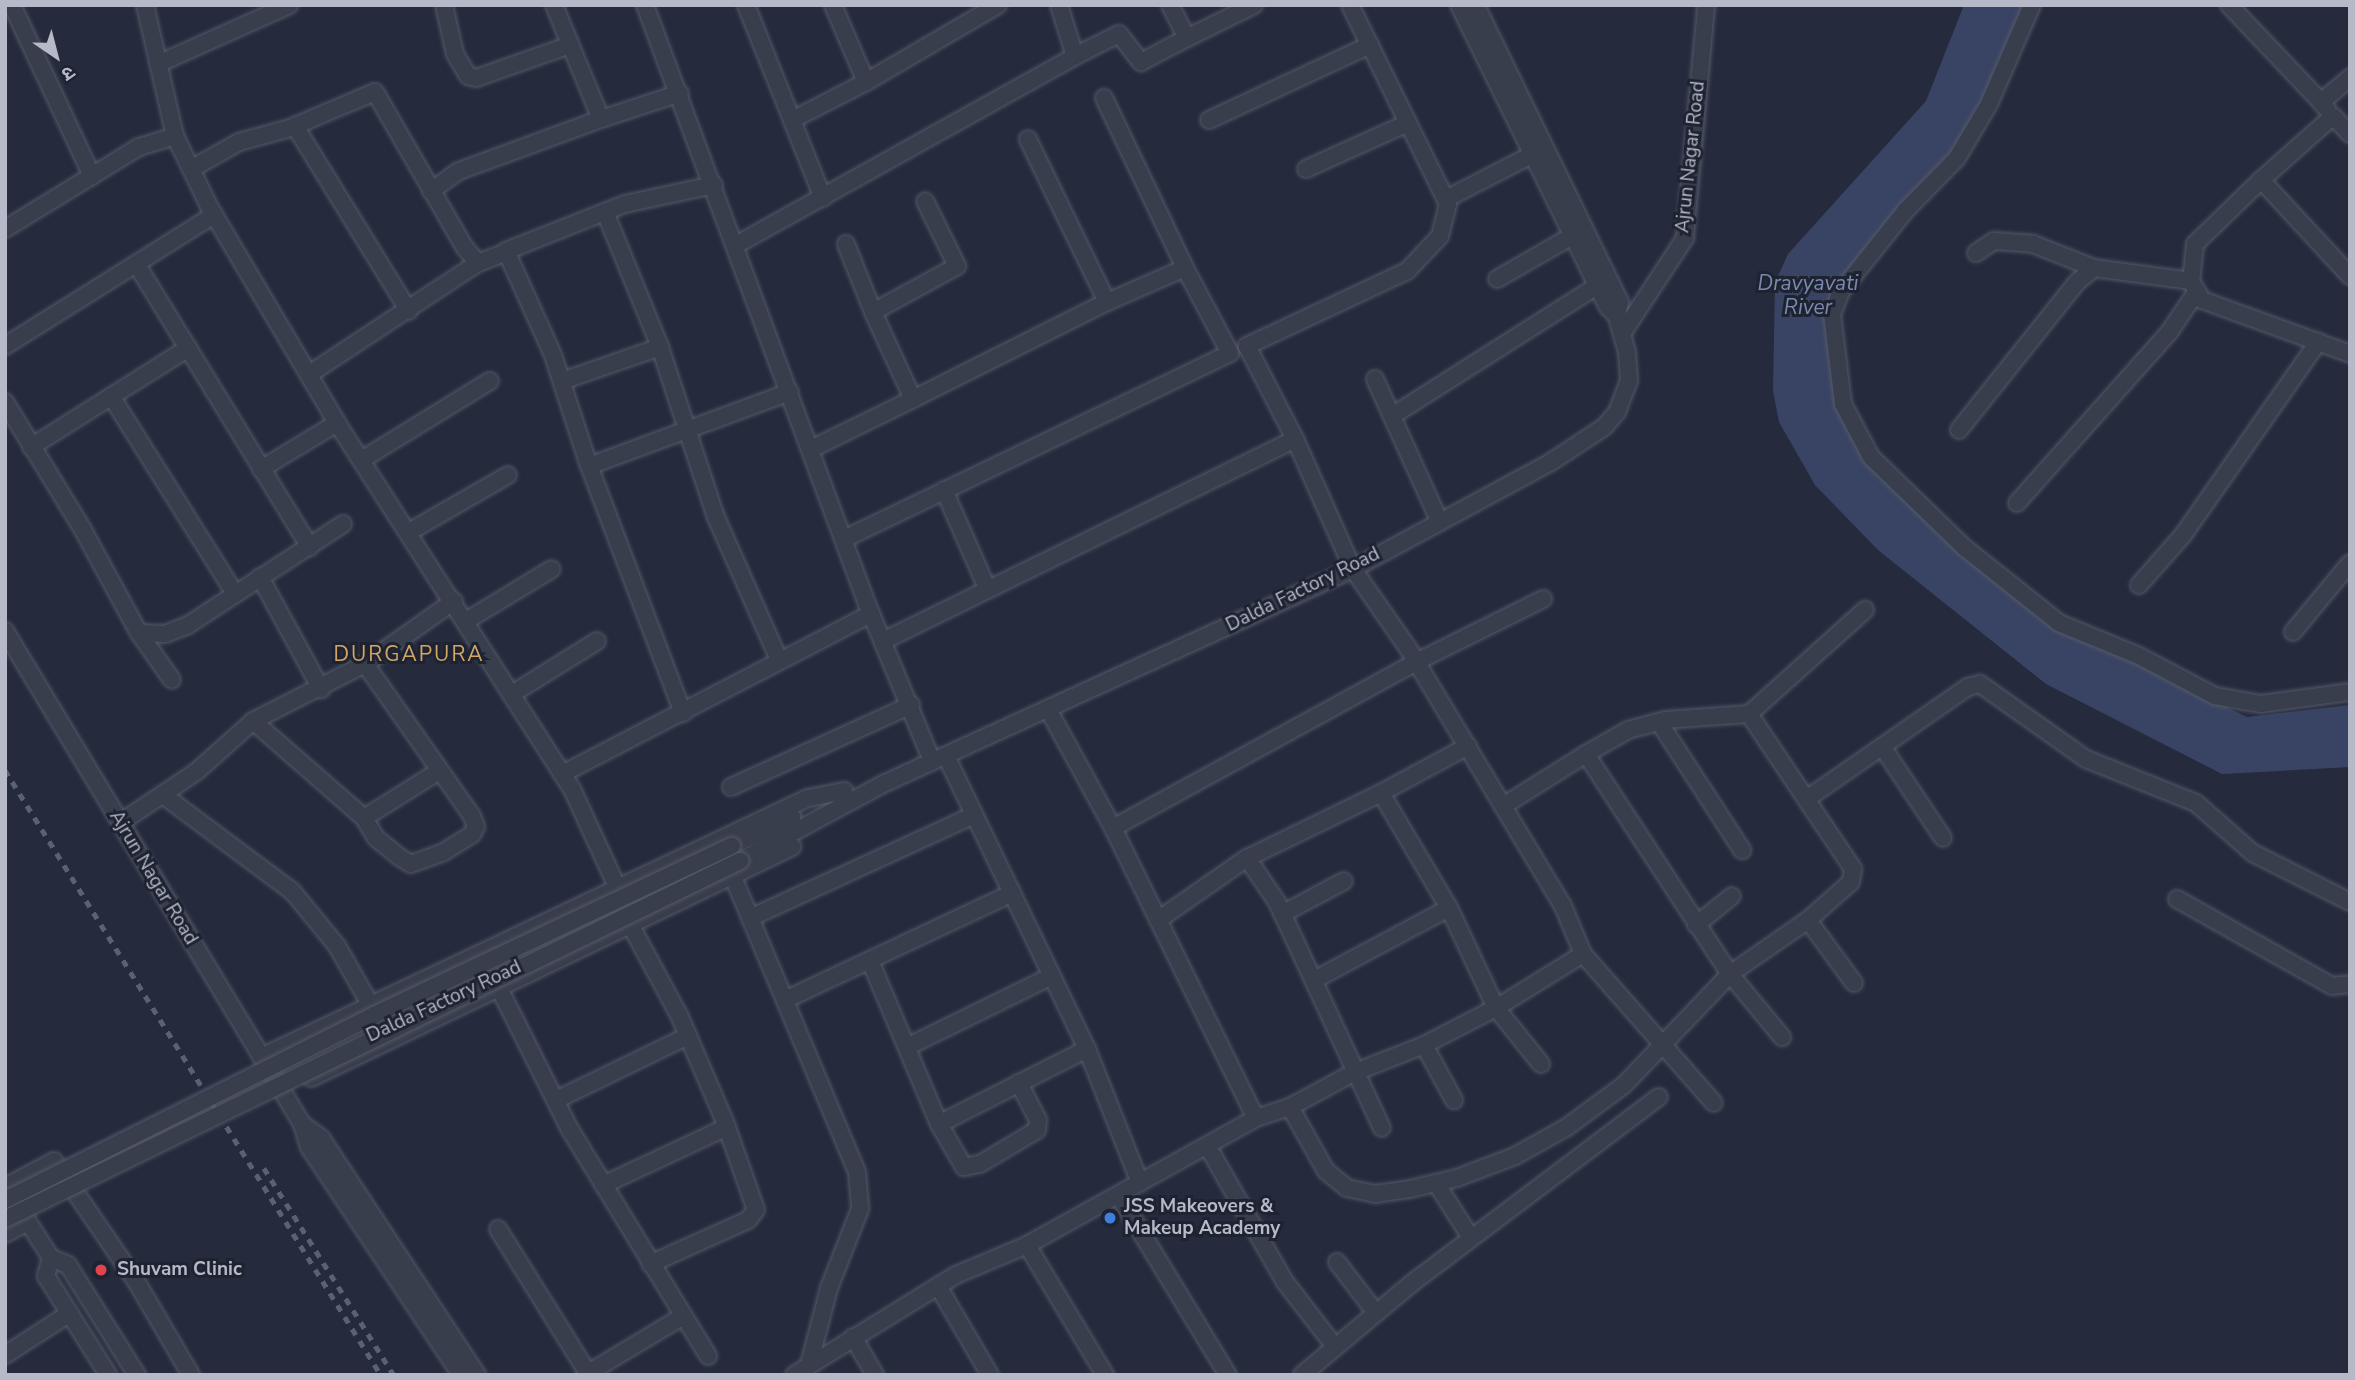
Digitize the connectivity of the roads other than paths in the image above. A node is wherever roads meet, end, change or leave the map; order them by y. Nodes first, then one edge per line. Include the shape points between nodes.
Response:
1 (12, 5) edge
2 (145, 5) edge
3 (289, 5) edge
4 (444, 5) edge
5 (554, 5) edge
6 (645, 5) edge
7 (746, 5) edge
8 (833, 5) edge
9 (998, 5) edge
10 (1059, 5) edge
11 (1170, 5) edge
12 (1254, 5) edge
13 (1350, 5) edge
14 (1459, 5) edge
15 (1476, 5) edge
16 (1706, 5) edge
17 (2032, 5) edge
18 (2229, 5) edge
19 (263, 10) edge
20 (1187, 38) junction
21 (570, 45) junction
22 (1370, 45) junction
23 (1075, 56) junction
24 (158, 64) junction
25 (2350, 78) edge
26 (866, 82) junction
27 (680, 93) junction
28 (1104, 98) dead end
29 (2321, 102) junction
30 (2333, 116) junction
31 (601, 118) junction
32 (792, 120) junction
33 (1209, 120) dead end
34 (1408, 123) junction
35 (295, 125) junction
36 (2350, 134) edge
37 (175, 136) junction
38 (1028, 139) dead end
39 (1533, 154) junction
40 (191, 169) junction
41 (1306, 169) dead end
42 (92, 176) junction
43 (2261, 180) junction
44 (714, 185) junction
45 (431, 191) junction
46 (822, 198) junction
47 (1446, 199) junction
48 (925, 201) dead end
49 (605, 212) junction
50 (214, 215) junction
51 (7, 225) edge
52 (1572, 236) junction
53 (846, 244) dead end
54 (736, 245) junction
55 (506, 252) junction
56 (1976, 253) dead end
57 (478, 263) junction
58 (137, 265) junction
59 (1185, 268) junction
60 (2094, 268) junction
61 (2350, 276) edge
62 (1497, 279) dead end
63 (1597, 286) junction
64 (2194, 286) junction
65 (1107, 302) junction
66 (409, 311) junction
67 (873, 312) junction
68 (1617, 316) junction
69 (1622, 334) junction
70 (2318, 342) junction
71 (5, 346) edge
72 (1247, 346) junction
73 (660, 347) junction
74 (188, 348) junction
75 (1230, 354) junction
76 (2350, 354) edge
77 (311, 373) junction
78 (1374, 379) dead end
79 (490, 381) dead end
80 (562, 381) junction
81 (790, 392) junction
82 (111, 396) junction
83 (913, 399) junction
84 (5, 402) edge
85 (1392, 416) junction
86 (337, 423) junction
87 (688, 429) junction
88 (1959, 429) dead end
89 (1296, 439) junction
90 (31, 447) junction
91 (811, 449) junction
92 (363, 459) junction
93 (589, 466) junction
94 (261, 470) junction
95 (508, 475) dead end
96 (944, 489) junction
97 (2017, 503) dead end
98 (1440, 522) junction
99 (343, 524) dead end
100 (409, 532) junction
101 (844, 539) junction
102 (310, 547) junction
103 (2350, 563) edge
104 (552, 569) dead end
105 (1353, 569) junction
106 (260, 577) junction
107 (2139, 585) dead end
108 (987, 588) junction
109 (236, 594) junction
110 (1543, 599) dead end
111 (454, 601) junction
112 (1865, 610) dead end
113 (871, 614) junction
114 (466, 621) junction
115 (5, 631) edge
116 (2293, 632) dead end
117 (139, 633) junction
118 (597, 641) dead end
119 (883, 641) junction
120 (779, 660) junction
121 (1416, 662) junction
122 (366, 664) junction
123 (172, 680) dead end
124 (321, 689) junction
125 (2350, 692) edge
126 (512, 694) junction
127 (911, 705) junction
128 (1049, 711) junction
129 (683, 713) junction
130 (1749, 714) junction
131 (253, 721) junction
132 (1659, 722) junction
133 (1468, 746) junction
134 (1882, 748) junction
135 (1586, 754) junction
136 (939, 758) junction
137 (439, 771) junction
138 (562, 774) junction
139 (731, 787) dead end
140 (1381, 793) junction
141 (163, 795) junction
142 (848, 798) junction
143 (1808, 798) junction
144 (1503, 806) junction
145 (974, 815) junction
146 (363, 818) junction
147 (120, 823) junction
148 (1113, 828) junction
149 (1943, 838) dead end
150 (1741, 850) dead end
151 (736, 853) junction
152 (1247, 858) junction
153 (733, 877) junction
154 (1344, 881) dead end
155 (617, 887) junction
156 (1012, 893) junction
157 (1732, 896) dead end
158 (2177, 899) dead end
159 (2350, 902) edge
160 (1450, 908) junction
161 (1282, 914) junction
162 (750, 918) junction
163 (1158, 920) junction
164 (1808, 920) junction
165 (1696, 925) junction
166 (632, 926) junction
167 (1583, 954) junction
168 (871, 963) junction
169 (1730, 974) junction
170 (1052, 976) junction
171 (1314, 980) junction
172 (1854, 983) dead end
173 (2350, 984) edge
174 (500, 990) junction
175 (787, 999) junction
176 (370, 1004) junction
177 (1496, 1008) junction
178 (688, 1036) junction
179 (1783, 1037) dead end
180 (1424, 1045) junction
181 (909, 1046) junction
182 (1665, 1047) junction
183 (1087, 1049) junction
184 (261, 1057) junction
185 (1541, 1064) dead end
186 (1353, 1073) junction
187 (1019, 1083) junction
188 (282, 1092) junction
189 (1658, 1097) dead end
190 (556, 1100) junction
191 (1454, 1100) dead end
192 (1714, 1103) dead end
193 (1290, 1107) junction
194 (1256, 1118) junction
195 (302, 1124) junction
196 (939, 1124) junction
197 (727, 1127) junction
198 (1382, 1128) dead end
199 (1208, 1147) junction
200 (1140, 1183) junction
201 (1436, 1183) junction
202 (603, 1185) junction
203 (7, 1191) edge
204 (1119, 1196) junction
205 (5, 1219) edge
206 (28, 1222) junction
207 (498, 1229) dead end
208 (5, 1234) edge
209 (1471, 1238) junction
210 (1027, 1245) junction
211 (51, 1258) junction
212 (1337, 1262) dead end
213 (650, 1264) junction
214 (937, 1286) junction
215 (70, 1313) junction
216 (1376, 1313) junction
217 (683, 1316) junction
218 (853, 1337) junction
219 (1335, 1347) junction
220 (5, 1355) edge
221 (708, 1356) dead end
222 (809, 1365) junction
223 (586, 1374) edge
224 (108, 1375) edge
225 (137, 1375) edge
226 (191, 1375) edge
227 (461, 1375) edge
228 (477, 1375) edge
229 (794, 1375) edge
230 (875, 1375) edge
231 (990, 1375) edge
232 (1105, 1375) edge
233 (1228, 1375) edge
234 (1302, 1375) edge

1 - 42 street
2 - 24 street
3 - 19 street
4 - 21 street via 455,54 468,76 476,78
5 - 21 street
6 - 27 street
7 - 32 street
8 - 26 street
9 - 26 street
10 - 23 street
11 - 20 street
12 - 20 street
13 - 22 street
14 - 39 street, Dalda Factory Road
15 - 68 street, Dalda Factory Road via 1620,302
16 - 69 street, Ajrun Nagar Road via 1685,238
17 - 125 street via 1989,104 1957,158 1906,210 1841,291 1832,314 1843,404 1871,457 1965,548 2059,622 2139,656 2215,696 2261,704
18 - 29 street
19 - 24 street
20 - 23 street via 1141,62 1119,34
21 - 31 street
22 - 33 street
22 - 34 street
23 - 46 street
24 - 37 street
25 - 29 street
26 - 32 street
27 - 31 street
27 - 44 street
28 - 59 street
29 - 30 street
30 - 36 street
30 - 43 street
31 - 45 street via 459,171
32 - 46 street
34 - 41 street
34 - 47 street
35 - 40 street via 239,142
35 - 45 street via 375,92
35 - 66 street
37 - 40 street
37 - 42 street via 139,147
38 - 65 street
39 - 47 street
39 - 52 street, Dalda Factory Road
40 - 50 street
42 - 51 street
43 - 61 street
43 - 64 street via 2195,244
44 - 49 street
44 - 54 street
45 - 57 street
46 - 54 street
47 - 72 street via 1440,236 1407,271
48 - 67 street via 957,266
49 - 55 street
49 - 73 street
50 - 58 street
50 - 77 street
52 - 62 street
52 - 63 street, Dalda Factory Road
53 - 67 street
54 - 81 street
55 - 57 street
55 - 80 street
56 - 60 street via 1994,241 2033,244
57 - 66 street
58 - 71 street
58 - 74 street
59 - 65 street
59 - 75 street
60 - 64 street
60 - 88 street via 2077,282
63 - 68 street, Dalda Factory Road
63 - 85 street
64 - 70 street via 2202,300
64 - 97 street via 2170,331
65 - 83 street
66 - 77 street
67 - 83 street
68 - 69 street, Dalda Factory Road
69 - 98 street, Dalda Factory Road via 1627,352 1627,396 1604,427 1551,462
70 - 76 street
70 - 107 street via 2183,535
72 - 75 street
72 - 89 street
73 - 80 street
73 - 87 street
74 - 82 street
74 - 94 street
75 - 96 street
77 - 86 street
78 - 85 street
79 - 92 street
80 - 93 street
81 - 87 street
81 - 91 street
82 - 90 street
82 - 109 street
83 - 91 street
84 - 90 street
85 - 98 street
86 - 92 street
86 - 94 street
87 - 93 street
87 - 120 street via 716,517
89 - 105 street
89 - 108 street
90 - 117 street
91 - 101 street
92 - 100 street
93 - 129 street
94 - 102 street
95 - 100 street
96 - 101 street
96 - 108 street
98 - 105 street, Dalda Factory Road
99 - 102 street
100 - 111 street
101 - 113 street
102 - 106 street
103 - 116 street
104 - 114 street
105 - 121 street
105 - 128 street, Dalda Factory Road
106 - 109 street
106 - 124 street
108 - 119 street
109 - 117 street via 188,625 165,634
110 - 121 street
111 - 114 street
111 - 122 street
112 - 130 street
113 - 119 street
113 - 120 street
114 - 126 street
115 - 147 street, Ajrun Nagar Road
117 - 123 street
118 - 126 street
119 - 127 street
120 - 129 street
121 - 133 street
121 - 148 street
122 - 124 street
122 - 137 street
124 - 131 street
126 - 138 street
127 - 136 street
127 - 139 street
128 - 136 street, Dalda Factory Road
128 - 148 street
129 - 138 street
130 - 132 street
130 - 143 street
131 - 141 street
131 - 146 street
132 - 135 street via 1628,730
132 - 150 street
133 - 140 street
133 - 144 street
134 - 143 street
134 - 149 street
134 - 159 street via 1968,687 1989,687 2086,759 2196,803 2253,853
135 - 144 street
135 - 165 street
136 - 142 street, Dalda Factory Road
136 - 145 street
137 - 146 street
137 - 146 street via 476,827 466,839 411,864 376,838
138 - 155 street
140 - 152 street
140 - 160 street
141 - 147 street
141 - 176 street via 292,891 337,946
142 - 151 street, Dalda Factory Road
142 - 153 street via 818,833
142 - 155 street via 808,797
143 - 164 street via 1855,876
144 - 167 street via 1563,906
145 - 156 street
145 - 162 street
147 - 184 street, Ajrun Nagar Road
148 - 163 street
151 - 203 street, Dalda Factory Road, bridge via 374,1016
151 - 205 street, Dalda Factory Road, bridge
152 - 161 street
152 - 163 street
153 - 162 street
153 - 166 street
154 - 161 street
155 - 176 street
156 - 168 street
156 - 170 street
157 - 165 street
158 - 173 street via 2332,986
160 - 171 street
160 - 177 street
161 - 171 street
162 - 175 street
163 - 194 street
164 - 169 street
164 - 172 street
165 - 169 street
166 - 174 street
166 - 178 street
167 - 177 street
167 - 182 street
168 - 175 street
168 - 181 street
169 - 179 street
169 - 182 street
170 - 181 street
170 - 183 street
171 - 186 street
174 - 188 street
174 - 190 street
175 - 222 street via 857,1172 860,1209 829,1288
176 - 184 street
177 - 180 street
177 - 185 street
178 - 190 street
178 - 197 street
180 - 186 street
180 - 191 street
181 - 196 street
182 - 192 street
182 - 201 street via 1624,1085 1567,1127 1515,1156
183 - 187 street
183 - 200 street
184 - 188 street, Ajrun Nagar Road
186 - 193 street
186 - 198 street
187 - 196 street
187 - 196 street via 1039,1128 980,1164 967,1168 960,1163
188 - 195 street, Ajrun Nagar Road
189 - 209 street
190 - 202 street
193 - 194 street
193 - 201 street via 1326,1171 1347,1188 1375,1194
194 - 199 street
195 - 227 street, Ajrun Nagar Road via 309,1147
195 - 228 street, Ajrun Nagar Road via 321,1138
197 - 202 street
197 - 213 street via 756,1209 748,1220
199 - 200 street
199 - 219 street via 1285,1282
200 - 204 street
201 - 209 street
202 - 213 street
203 - 206 street
203 - 226 street via 54,1161 136,1281
204 - 210 street
204 - 233 street
206 - 208 street
206 - 211 street
207 - 223 street
209 - 216 street
210 - 214 street
210 - 232 street
211 - 215 street via 46,1276
211 - 225 street via 68,1265
212 - 216 street
213 - 217 street
214 - 218 street
214 - 231 street
215 - 220 street
215 - 224 street
216 - 219 street
217 - 221 street
217 - 223 street
218 - 222 street
218 - 230 street
219 - 234 street
222 - 229 street

